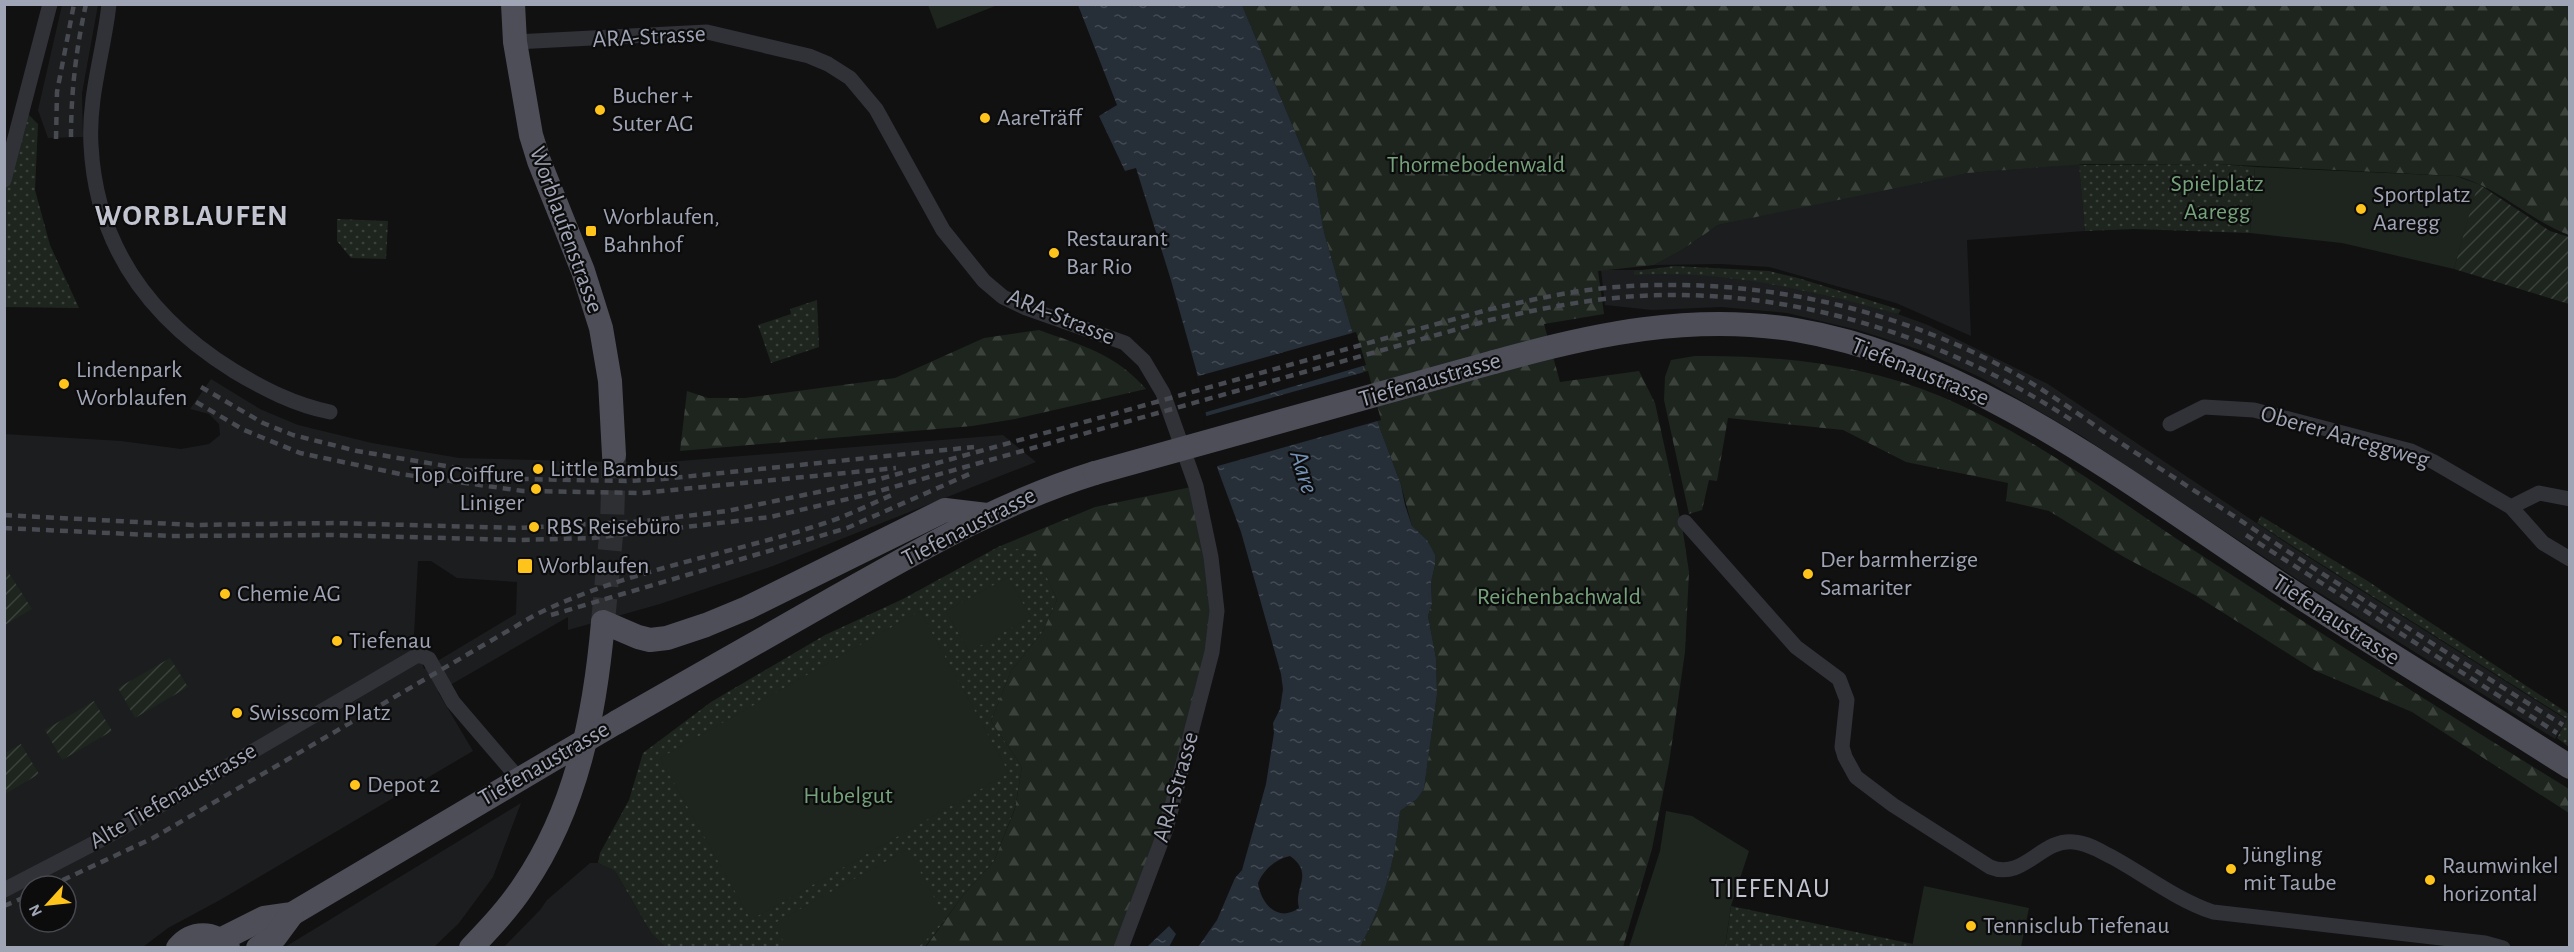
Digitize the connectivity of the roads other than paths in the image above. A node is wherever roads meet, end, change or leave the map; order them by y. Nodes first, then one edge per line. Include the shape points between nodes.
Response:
1 (50, 4) edge
2 (109, 4) edge
3 (513, 4) edge
4 (515, 42) junction
5 (4, 180) edge
6 (330, 412) dead end
7 (2170, 424) dead end
8 (614, 455) tunnel mouth
9 (2570, 498) edge
10 (2511, 507) junction
11 (987, 515) junction
12 (1685, 522) dead end
13 (2570, 559) edge
14 (2570, 767) edge
15 (519, 779) junction
16 (4, 890) edge
17 (292, 914) junction
18 (224, 944) edge
19 (178, 948) edge
20 (258, 948) edge
21 (471, 948) edge
22 (1121, 948) edge
23 (2503, 948) edge

1 - 5 street
2 - 6 street via 93,96 91,147 102,206 122,261 154,306 206,352 288,400
3 - 4 main road, Worblaufenstrasse
4 - 8 main road, Worblaufenstrasse via 538,161 566,225 601,328 610,381
4 - 22 street, ARA-Strasse via 707,32 828,64 850,78 876,109 943,230 984,281 1002,297 1026,308 1125,343 1144,361 1171,412 1196,486 1212,557 1216,611 1212,652 1166,829
7 - 10 street, Oberer Aareggweg via 2204,407 2254,410 2411,451
9 - 10 street via 2539,493
10 - 13 street, Oberer Aareggweg via 2543,543
11 - 14 main road, Tiefenaustrasse, bridge via 1063,483 1550,346 1669,325 1744,324 1797,330 1895,357 2002,405
11 - 15 main road, Tiefenaustrasse, bridge via 879,572
11 - 21 main road via 945,510 747,608 667,638 650,640 603,622 589,730 563,813 524,885
12 - 23 street via 1796,647 1839,679 1847,700 1842,747 1856,777 1990,867 2013,870 2054,845 2078,842 2213,912
15 - 16 street, Alte Tiefenaustrasse via 453,702 429,659 416,656 108,836
15 - 17 main road, Tiefenaustrasse
17 - 18 main road, Tiefenaustrasse via 264,918
17 - 20 main road, Tiefenaustrasse via 275,937
18 - 19 main road via 200,935 185,940

